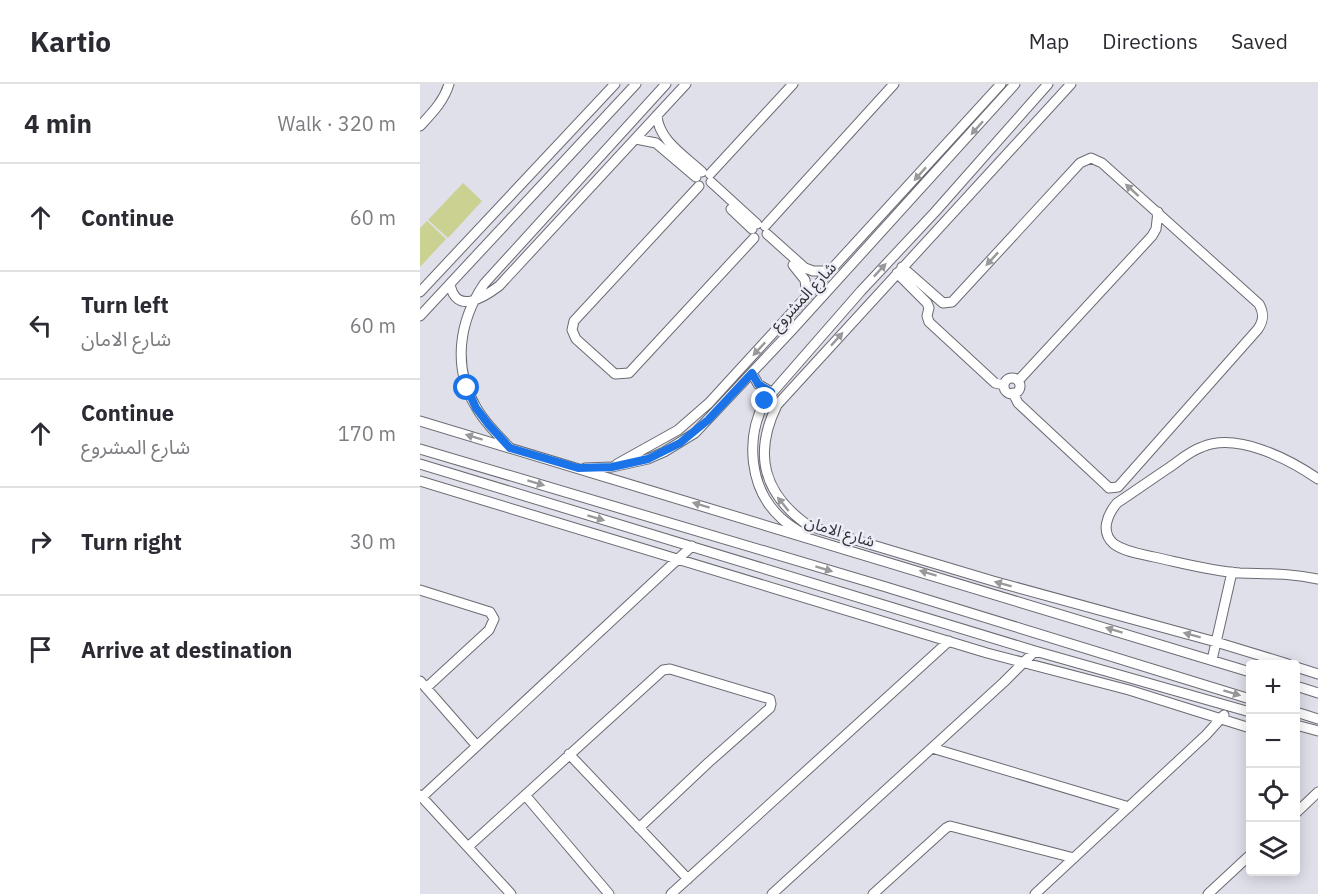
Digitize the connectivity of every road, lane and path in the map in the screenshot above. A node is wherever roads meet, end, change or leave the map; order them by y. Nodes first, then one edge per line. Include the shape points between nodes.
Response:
1 (449, 84) edge
2 (603, 84) edge
3 (615, 84) edge
4 (636, 84) edge
5 (686, 84) edge
6 (793, 84) edge
7 (894, 84) edge
8 (1001, 84) edge
9 (1015, 84) edge
10 (1048, 84) edge
11 (1071, 84) edge
12 (664, 87) edge
13 (605, 94) junction
14 (672, 99) junction
15 (657, 115) junction
16 (420, 126) edge
17 (570, 133) junction
18 (636, 139) junction
19 (582, 143) junction
20 (704, 180) junction
21 (935, 212) junction
22 (1158, 212) junction
23 (945, 221) junction
24 (1176, 229) junction
25 (760, 232) junction
26 (1152, 236) junction
27 (899, 270) junction
28 (830, 272) junction
29 (450, 284) junction
30 (861, 291) junction
31 (420, 292) edge
32 (807, 296) junction
33 (872, 300) junction
34 (472, 302) junction
35 (420, 316) edge
36 (780, 326) junction
37 (789, 334) junction
38 (752, 373) junction
39 (1018, 381) junction
40 (1004, 385) junction
41 (771, 392) junction
42 (1012, 393) junction
43 (420, 421) edge
44 (510, 448) junction
45 (420, 449) edge
46 (420, 464) edge
47 (612, 467) junction
48 (578, 468) junction
49 (1318, 479) edge
50 (420, 481) edge
51 (635, 513) junction
52 (630, 528) junction
53 (807, 537) junction
54 (692, 546) junction
55 (679, 560) junction
56 (1232, 572) junction
57 (1318, 579) edge
58 (886, 587) junction
59 (420, 590) edge
60 (881, 604) junction
61 (949, 640) junction
62 (1216, 642) junction
63 (1035, 651) junction
64 (1212, 660) junction
65 (1275, 660) edge
66 (1025, 662) junction
67 (1300, 668) edge
68 (1246, 670) edge
69 (1318, 674) edge
70 (423, 684) edge
71 (1300, 687) edge
72 (1318, 693) edge
73 (1246, 697) edge
74 (1231, 706) junction
75 (1246, 710) edge
76 (1300, 713) edge
77 (1222, 718) junction
78 (1318, 719) edge
79 (1246, 726) edge
80 (1300, 726) edge
81 (1318, 731) edge
82 (477, 746) junction
83 (932, 748) junction
84 (569, 754) junction
85 (1318, 792) edge
86 (525, 795) junction
87 (421, 796) edge
88 (1129, 807) junction
89 (1300, 809) edge
90 (639, 828) junction
91 (469, 846) junction
92 (1074, 858) junction
93 (1246, 860) edge
94 (688, 879) junction
95 (511, 894) edge
96 (609, 894) edge
97 (671, 894) edge
98 (772, 894) edge
99 (873, 894) edge
100 (1035, 894) edge
101 (1208, 894) edge

1 - 16 street via 436,109
2 - 13 street
3 - 13 street
4 - 19 street
5 - 14 street
6 - 20 street
7 - 25 street
8 -> 28 street
9 -> 37 street, شارع المشروع
10 - 21 street
11 - 23 street
12 - 14 street
12 - 34 street via 484,284
13 - 17 street
14 - 15 street
15 - 18 street
15 - 20 street via 664,136
17 - 19 street
17 - 31 street
18 - 20 street via 656,143
18 - 34 street via 499,286
19 - 29 street
20 - 25 street
20 - 25 street via 574,321 576,339 615,374 629,373
21 - 23 street
30 -> 21 street
22 - 24 street
22 - 26 street
22 -> 27 street via 1097,159 1085,159 952,302 943,303
23 - 27 street
24 - 26 street
24 - 42 street via 1259,304 1262,323 1118,487 1109,488 1018,404
25 - 28 street via 805,268
25 - 32 street via 801,272
26 - 39 street
27 - 33 street
27 - 40 street via 927,303 929,322 995,383
28 - 32 street
29 - 34 street via 457,298
29 - 35 street
30 - 33 street
30 - 41 street
32 - 36 street
62 -> 33 street via 841,536 809,526 792,514 774,490 764,462 769,423 790,389
34 - 44 street via 461,345 467,388 476,408
36 - 37 street
36 -> 47 street via 694,417
37 - 38 street, شارع المشروع
38 - 41 street via 758,384
38 - 47 street, شارع المشروع via 708,420 680,443 648,459
39 - 40 street via 1011,378
39 - 42 street via 1018,390
40 - 42 street
41 - 53 street via 753,433 755,471 763,494 775,511
44 -> 43 street, شارع الامان
44 - 48 street, شارع الامان
45 -> 51 street
46 -> 52 street
47 - 48 street, شارع المشروع
53 -> 48 street, شارع الامان
49 - 56 street via 1276,455 1236,444 1213,444 1191,452 1117,503 1107,515 1106,529 1113,543 1125,550
50 - 55 street
51 - 52 street
51 -> 58 street
52 - 54 street
64 -> 53 street, شارع الامان
54 - 55 street
54 - 60 street
55 - 61 street
55 - 82 street
56 - 57 street via 1282,573
56 - 62 street
58 - 60 street
58 -> 73 street
59 - 70 street via 490,612 494,619 489,630
60 - 63 street
61 - 66 street
61 - 94 street
62 - 64 street
62 - 65 street
63 - 66 street
63 - 74 street
64 - 68 street, شارع الامان
66 - 77 street
66 - 83 street
67 - 69 street
70 - 82 street
71 - 72 street
74 - 75 street
74 - 77 street
76 - 78 street
77 - 79 street
77 - 88 street
80 - 81 street
82 - 87 street
83 - 88 street
83 - 98 street
84 - 86 street
84 - 90 street
84 - 90 street via 658,674 670,669 770,699 770,708
85 - 89 street
86 - 91 street
86 - 96 street
87 - 91 street
88 - 92 street
90 - 94 street
91 - 95 street
92 - 99 street via 950,826
92 - 100 street
93 - 101 street
94 - 97 street

